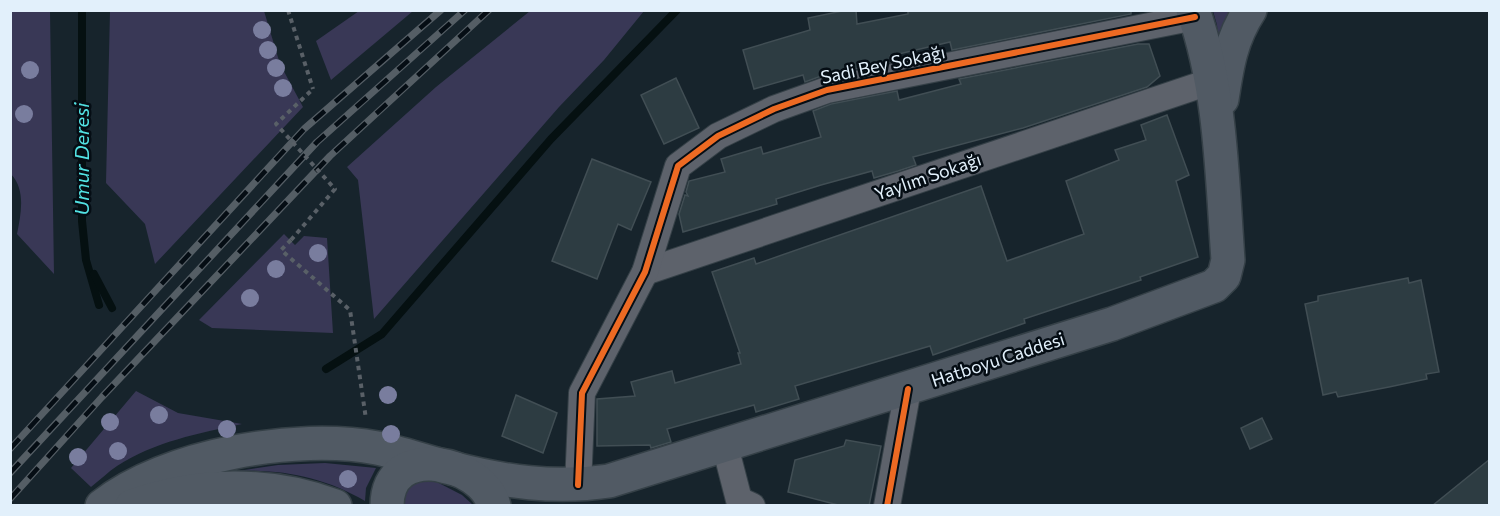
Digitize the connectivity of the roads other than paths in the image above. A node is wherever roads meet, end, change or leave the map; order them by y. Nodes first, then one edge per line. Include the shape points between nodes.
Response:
1 (1250, 10) edge
2 (1194, 14) edge
3 (1212, 81) junction
4 (1218, 130) junction
5 (645, 272) junction
6 (908, 388) junction
7 (725, 446) junction
8 (449, 468) junction
9 (623, 478) junction
10 (578, 485) junction
11 (102, 506) edge
12 (132, 506) edge
13 (335, 506) edge
14 (387, 506) edge
15 (494, 506) edge
16 (537, 506) edge
17 (752, 506) edge
18 (887, 506) edge

1 - 4 main road, Hatboyu Caddesi via 1239,26 1227,60
2 - 3 main road, Hatboyu Caddesi
2 - 5 street, Sadi Bey Sokağı via 827,90 774,109 718,136 678,166
3 - 4 main road, Hatboyu Caddesi
3 - 5 street, Yaylım Sokağı
4 - 6 main road, Hatboyu Caddesi via 1228,260 1224,276 1214,286 1112,324
5 - 10 street, Sadi Bey Sokağı via 582,393
6 - 7 main road, Hatboyu Caddesi
6 - 18 street
7 - 9 main road, Hatboyu Caddesi
7 - 17 street via 739,500
8 - 10 main road, Hatboyu Caddesi via 518,483
8 - 11 main road, Hatboyu Caddesi via 370,447 279,446 178,467 130,486
8 - 14 main road, Hatboyu Caddesi via 430,464 405,468 392,481
8 - 15 main road, Hatboyu Caddesi via 476,480 489,492
9 - 10 main road, Hatboyu Caddesi
9 - 16 main road
12 - 13 main road via 175,494 227,488 284,492

